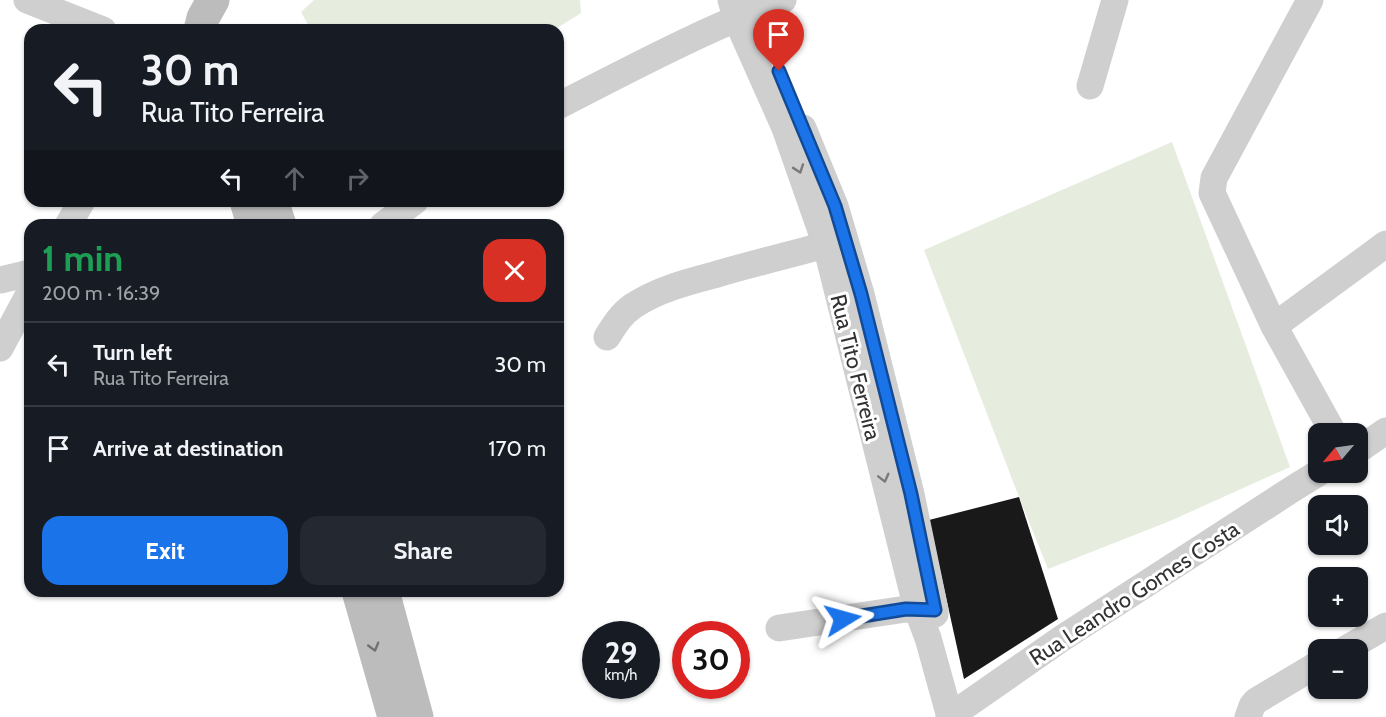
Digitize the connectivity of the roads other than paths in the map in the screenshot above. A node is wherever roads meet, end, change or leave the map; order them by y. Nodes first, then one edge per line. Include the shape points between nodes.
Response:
1 (27, 0) edge
2 (783, 0) edge
3 (1115, 0) edge
4 (1310, 0) edge
5 (742, 7) edge
6 (88, 24) edge
7 (1090, 86) dead end
8 (564, 103) edge
9 (407, 207) edge
10 (391, 219) edge
11 (1386, 244) edge
12 (826, 245) junction
13 (24, 274) edge
14 (0, 280) edge
15 (24, 303) edge
16 (1274, 326) junction
17 (607, 337) dead end
18 (0, 348) edge
19 (1328, 423) edge
20 (1386, 431) edge
21 (1368, 443) edge
22 (1308, 479) edge
23 (360, 597) edge
24 (384, 597) edge
25 (926, 610) junction
26 (1386, 626) edge
27 (779, 628) dead end
28 (1363, 639) edge
29 (1308, 670) edge
30 (394, 717) edge
31 (417, 717) edge
32 (950, 717) edge
33 (1248, 717) edge

1 - 6 street
2 - 5 street
3 - 7 street
4 - 16 street via 1212,188
5 - 8 street via 680,44
5 -> 12 street, Rua Tito Ferreira
5 - 25 street, Rua Tito Ferreira via 796,111 835,206 911,494
9 - 10 street
11 - 16 street
12 - 17 street via 651,296 632,307
12 -> 25 street, Rua Tito Ferreira
13 - 14 street
15 - 18 street
16 - 19 street
20 - 21 street
22 - 32 street, Rua Leandro Gomes Costa via 1061,639
23 -> 30 main road
24 - 31 main road
25 - 27 street via 906,609
25 - 32 street, Rua Tito Ferreira via 928,638
26 - 28 street
29 - 33 street via 1256,701

